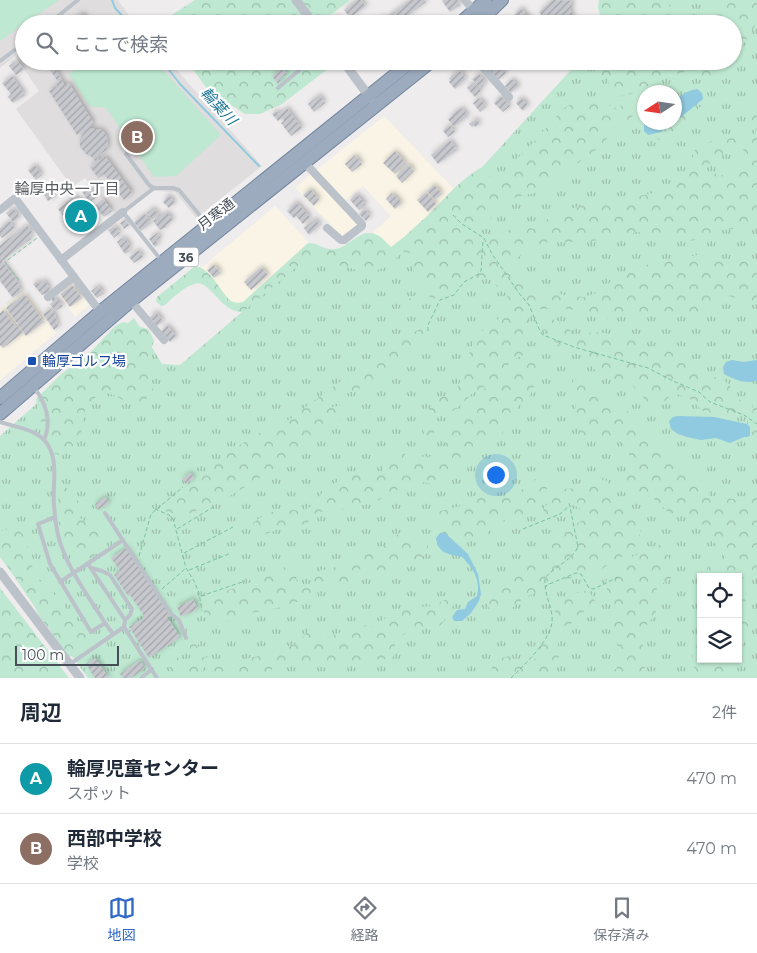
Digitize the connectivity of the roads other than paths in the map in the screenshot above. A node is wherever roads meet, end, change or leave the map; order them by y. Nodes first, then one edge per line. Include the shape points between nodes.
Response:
1 (78, 0) edge
2 (296, 0) edge
3 (465, 0) edge
4 (486, 0) edge
5 (502, 0) edge
6 (59, 15) edge
7 (307, 15) edge
8 (476, 15) edge
9 (479, 15) edge
10 (482, 15) edge
11 (15, 50) edge
12 (0, 61) edge
13 (299, 70) edge
14 (350, 70) edge
15 (403, 70) edge
16 (418, 70) edge
17 (485, 70) edge
18 (278, 88) dead end
19 (509, 97) dead end
20 (372, 100) junction
21 (126, 154) dead end
22 (305, 163) junction
23 (154, 188) junction
24 (0, 210) edge
25 (123, 212) junction
26 (328, 228) dead end
27 (212, 230) junction
28 (61, 260) junction
29 (166, 266) junction
30 (74, 277) junction
31 (48, 297) dead end
32 (131, 301) junction
33 (104, 317) junction
34 (164, 340) dead end
35 (32, 386) junction
36 (0, 398) edge
37 (0, 414) edge
38 (0, 422) edge
39 (44, 440) junction
40 (105, 513) dead end
41 (55, 517) junction
42 (124, 540) junction
43 (89, 566) junction
44 (0, 572) edge
45 (74, 573) junction
46 (60, 582) junction
47 (125, 620) junction
48 (105, 623) junction
49 (124, 627) junction
50 (113, 634) junction
51 (186, 638) dead end
52 (70, 664) junction
53 (152, 670) junction
54 (80, 678) edge
55 (140, 678) edge
56 (157, 678) edge

1 - 6 lane
2 - 7 street
3 - 8 street
4 - 9 highway
5 - 10 highway
11 - 12 lane
13 - 18 lane
14 - 20 street
15 - 20 highway, 月寒通 / 36
16 - 20 highway, 月寒通 / 36
17 - 19 street
20 - 22 highway, 月寒通 / 36
20 - 27 highway, 月寒通 / 36
21 - 23 lane
22 - 26 street via 362,224 344,240
22 - 27 highway, 月寒通 / 36
23 - 25 lane
23 - 27 lane via 179,190
24 - 28 street via 15,198
25 - 28 street
25 - 29 lane
27 - 29 highway, 月寒通 / 36
28 - 30 street
29 - 32 highway, 月寒通 / 36
29 - 33 highway, 月寒通 / 36
30 - 31 street
30 - 33 street
32 - 33 highway, 月寒通 / 36
32 - 34 street
33 - 35 highway, 月寒通 / 36
33 - 36 highway, 月寒通 / 36
35 - 37 highway, 月寒通 / 36
35 - 39 lane via 41,397 48,418
38 - 39 lane via 32,432
39 - 41 lane via 53,457
40 - 42 lane
41 - 45 lane via 63,552
41 - 46 lane via 38,524 50,564
42 - 43 lane
42 - 51 lane via 179,620
43 - 45 lane
43 - 47 lane
43 - 47 lane via 110,575 132,609
44 - 52 street
45 - 46 lane
45 - 48 lane
46 - 48 lane via 91,632
47 - 49 lane
48 - 50 lane
49 - 50 lane
49 - 53 lane
50 - 52 lane
52 - 54 street
53 - 55 lane
53 - 56 lane

